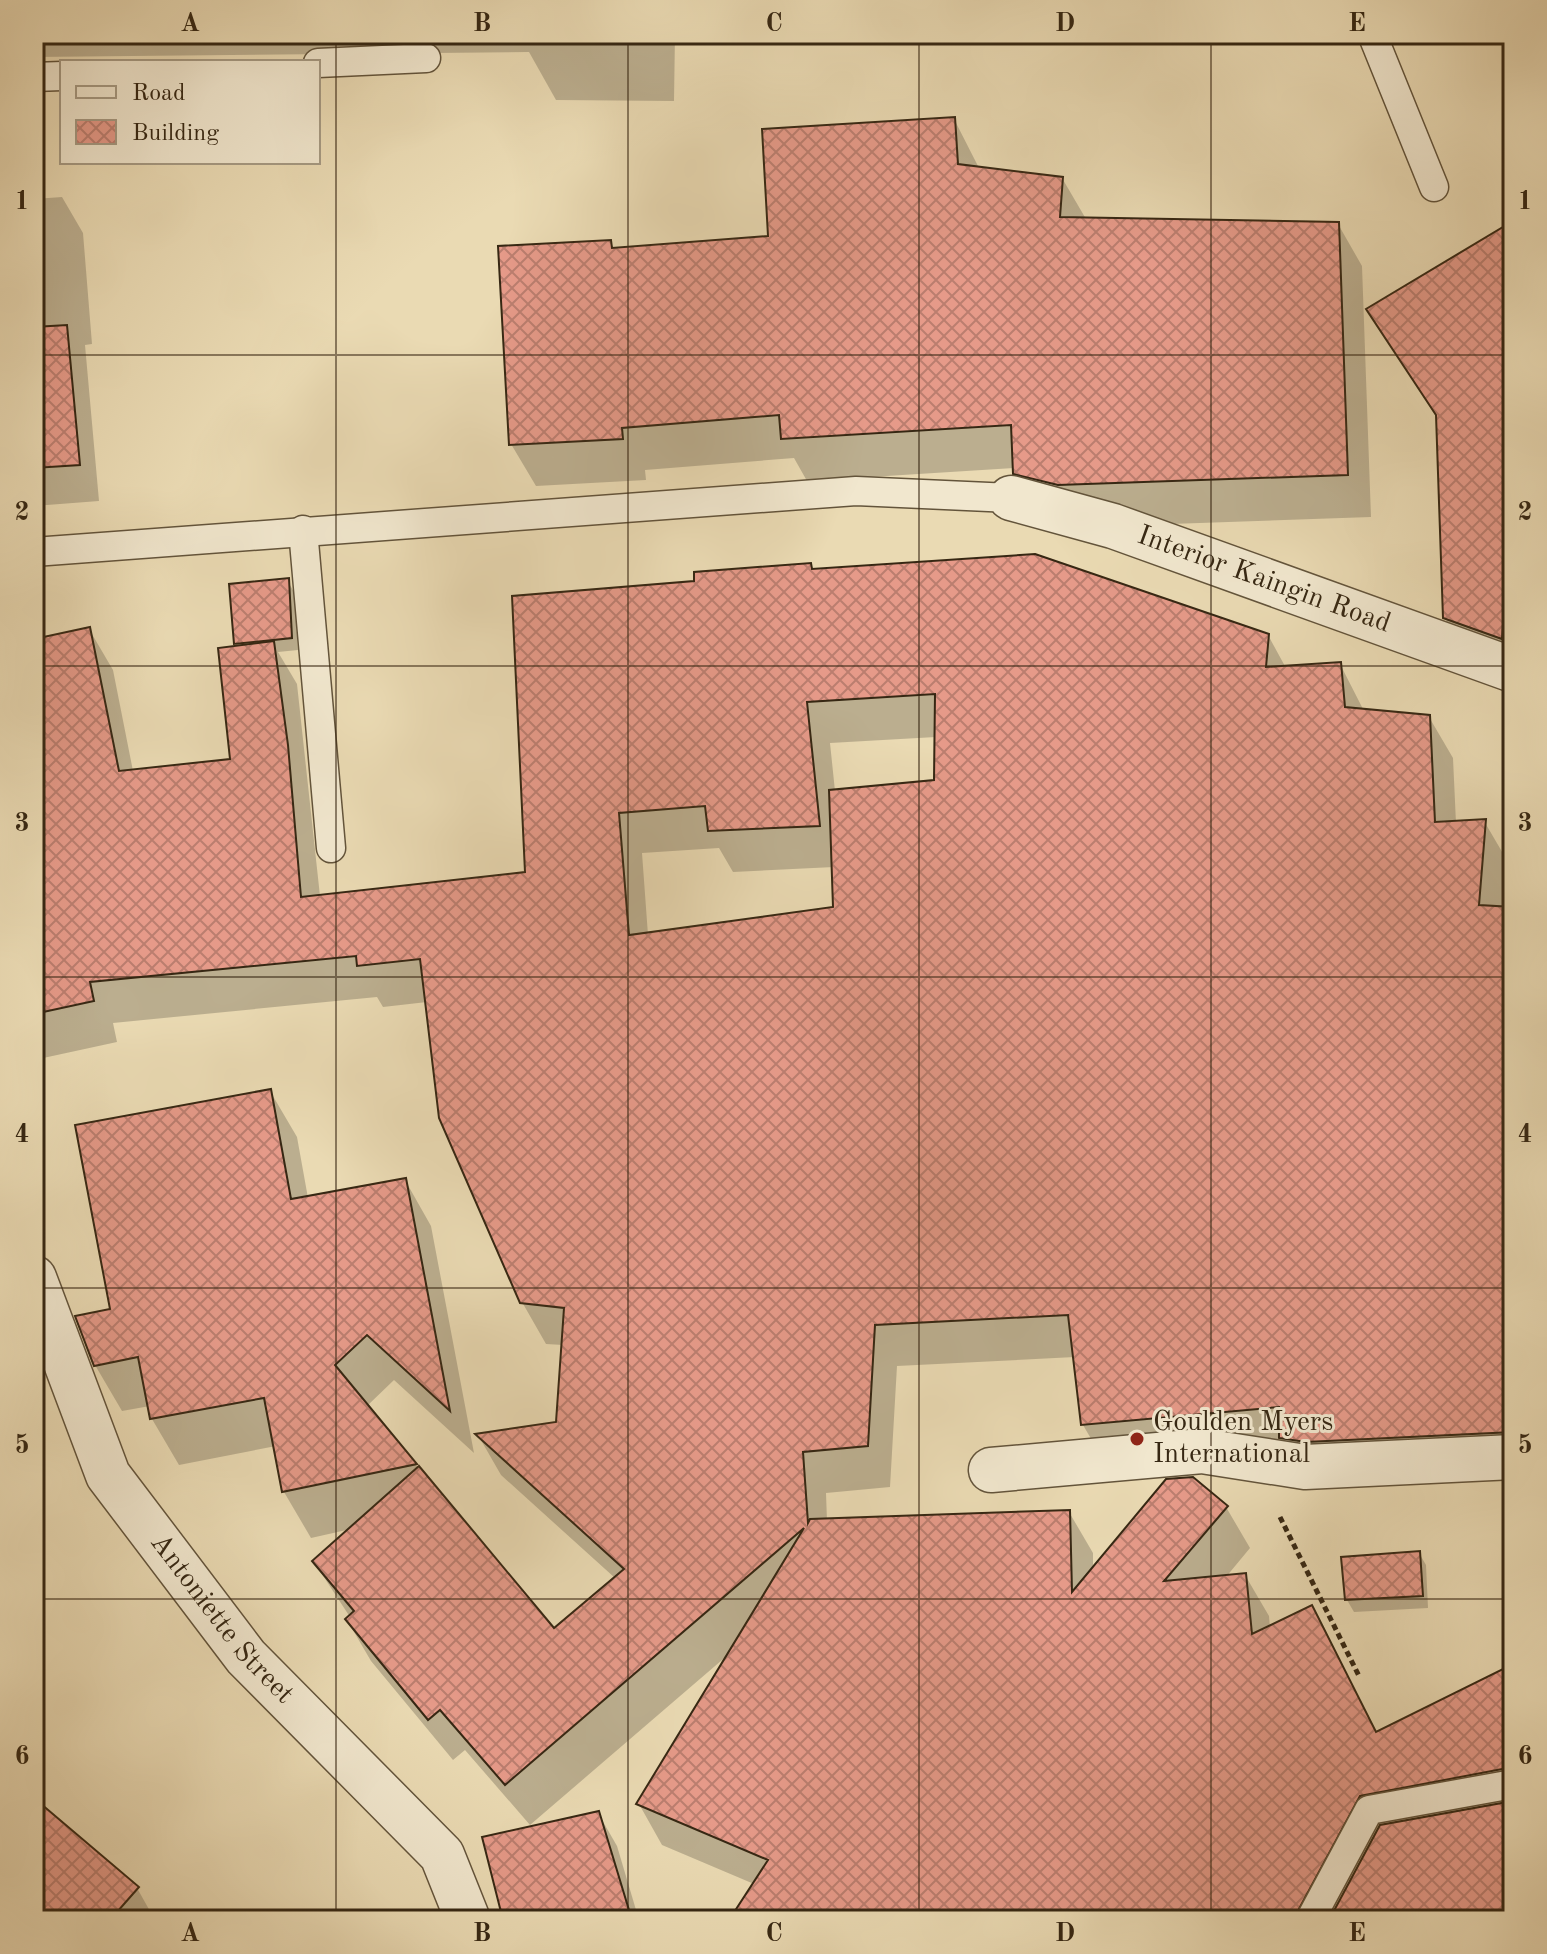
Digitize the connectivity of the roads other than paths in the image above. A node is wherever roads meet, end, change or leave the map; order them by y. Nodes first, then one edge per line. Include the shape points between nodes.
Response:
1 (1372, 34) edge
2 (426, 58) dead end
3 (320, 63) edge
4 (60, 76) edge
5 (34, 77) edge
6 (1434, 187) dead end
7 (1011, 498) joint
8 (303, 530) junction
9 (34, 552) edge
10 (1513, 670) edge
11 (331, 848) dead end
12 (34, 1278) edge
13 (1513, 1457) edge
14 (991, 1470) dead end
15 (1513, 1784) edge
16 (468, 1920) edge
17 (1310, 1920) edge

1 - 6 lane
2 - 3 lane
4 - 5 lane
7 - 8 lane via 856,491
7 - 10 street, Interior Kaingin Road via 1113,526
8 - 9 lane
8 - 11 lane
12 - 16 street, Antoniette Street via 108,1475 246,1657 442,1855
13 - 14 street via 1305,1467 1202,1451
15 - 17 lane via 1369,1810

